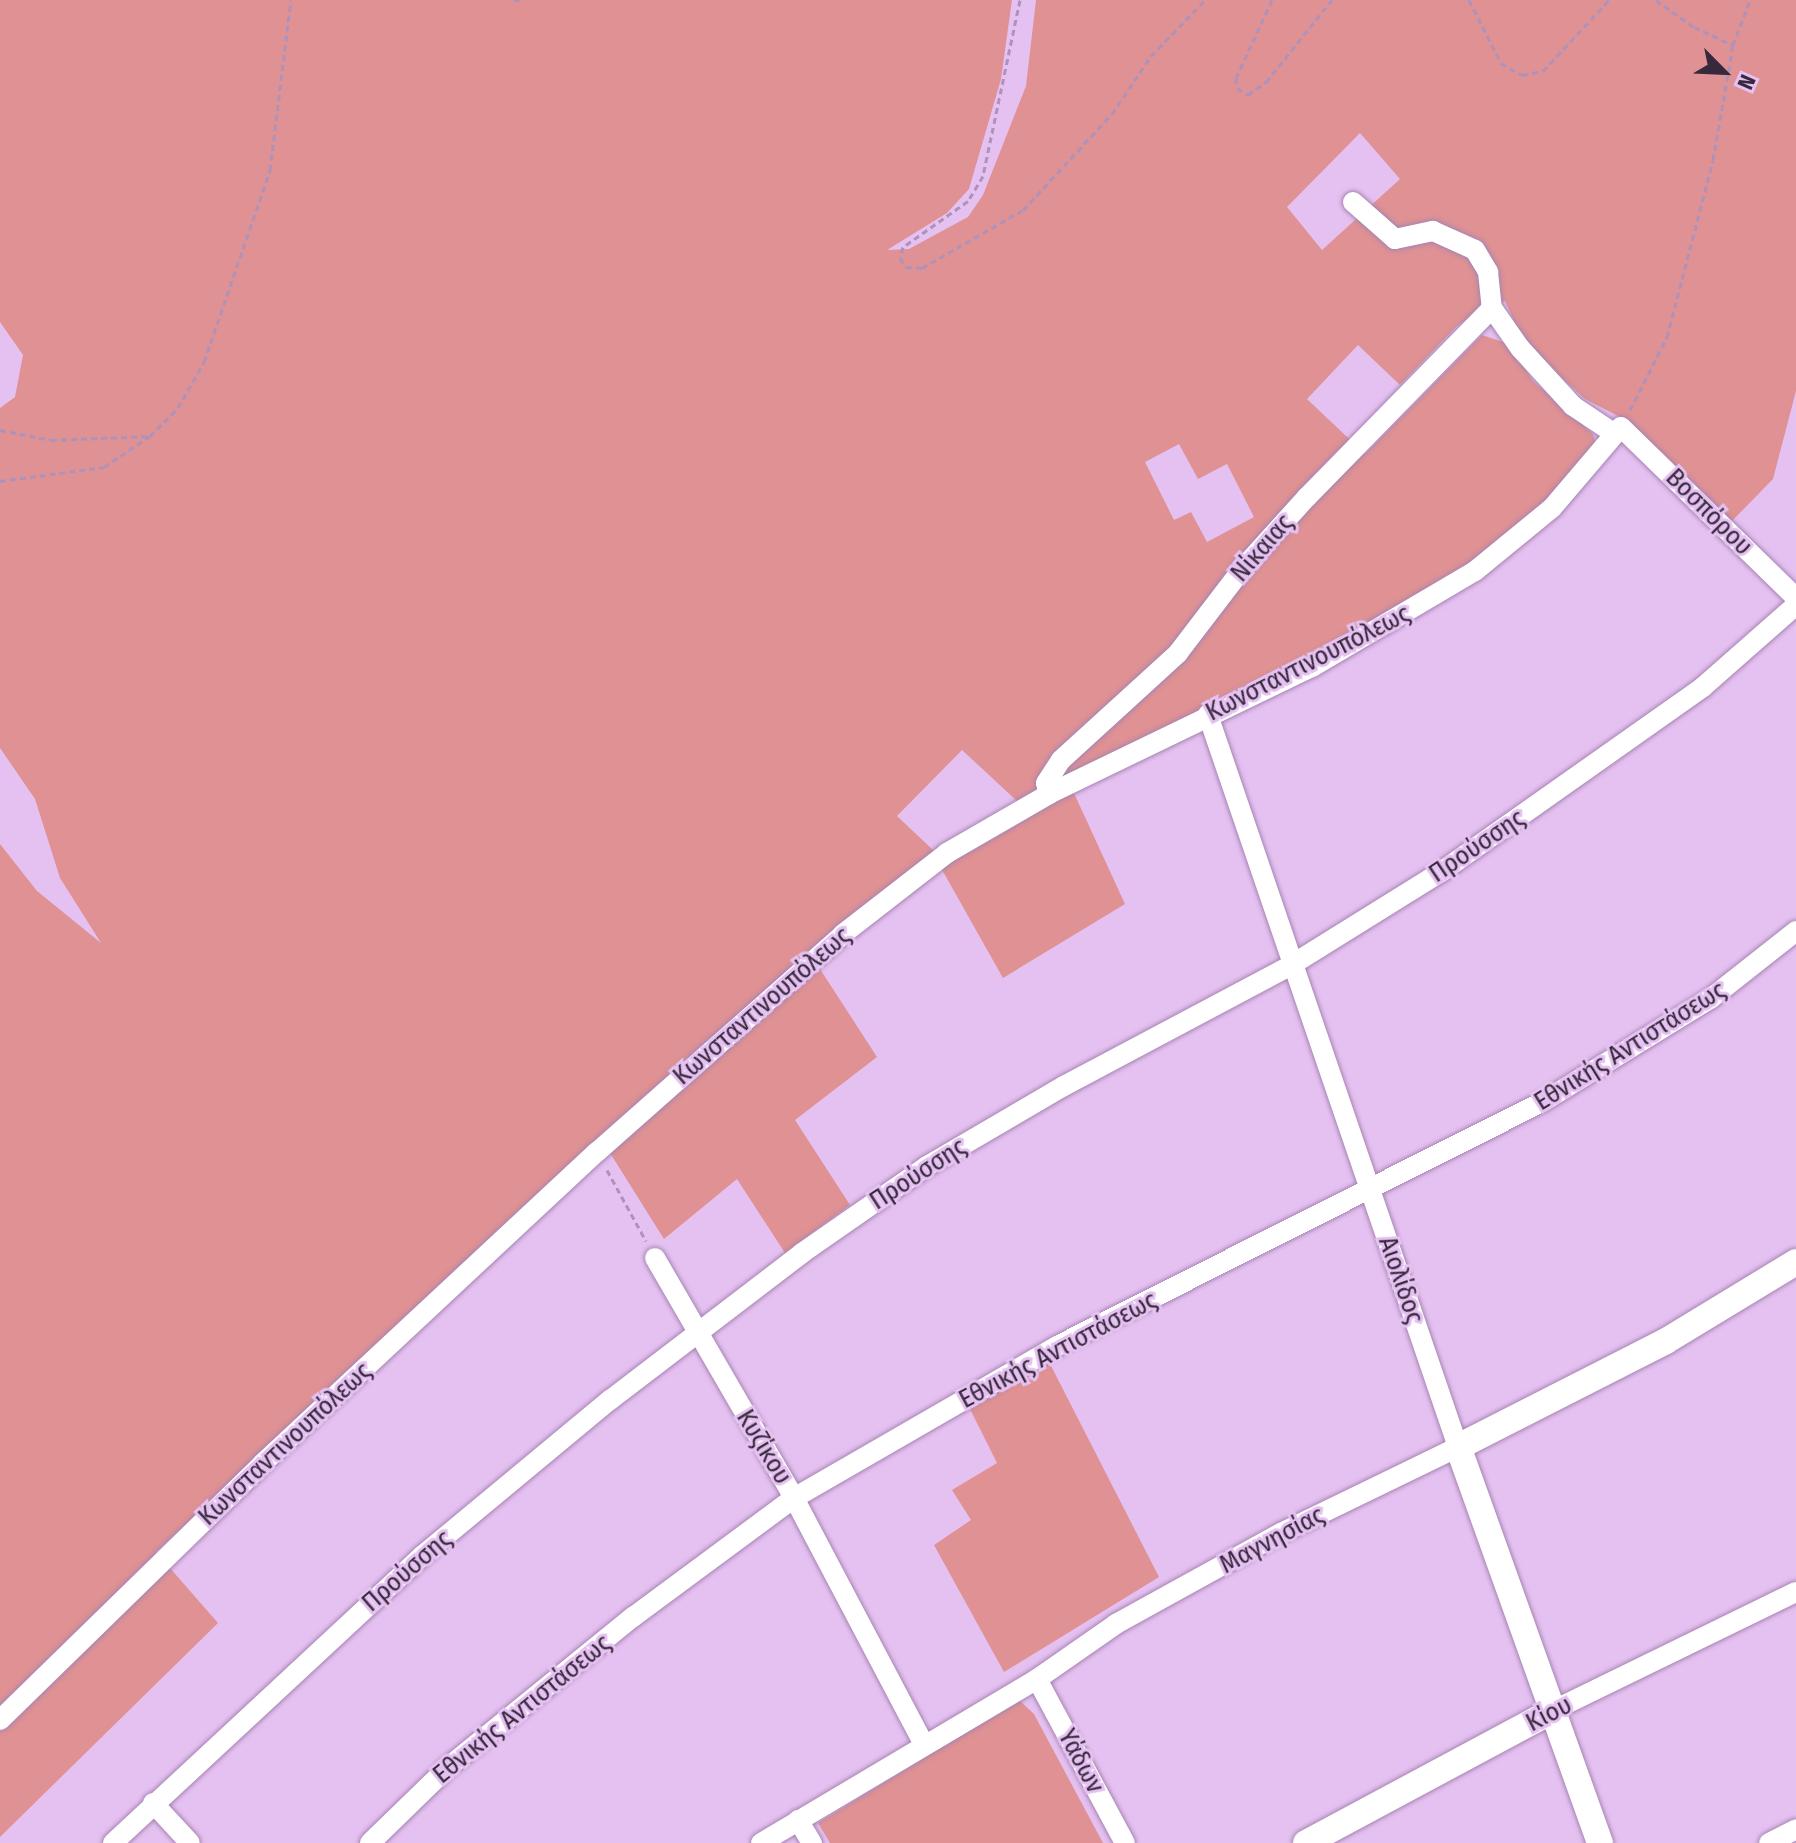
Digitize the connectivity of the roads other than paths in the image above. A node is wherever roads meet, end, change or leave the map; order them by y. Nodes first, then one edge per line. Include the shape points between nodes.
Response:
1 (1353, 202) dead end
2 (1492, 308) junction
3 (1618, 431) junction
4 (1796, 598) edge
5 (1796, 605) edge
6 (1208, 715) junction
7 (1049, 794) junction
8 (1796, 931) edge
9 (1293, 964) junction
10 (1371, 1192) junction
11 (655, 1258) road end
12 (1796, 1262) edge
13 (697, 1334) junction
14 (1458, 1447) junction
15 (794, 1498) junction
16 (1796, 1592) edge
17 (1037, 1679) junction
18 (1556, 1709) junction
19 (0, 1720) edge
20 (924, 1745) junction
21 (153, 1803) junction
22 (798, 1820) junction
23 (1796, 1829) edge
24 (113, 1843) edge
25 (190, 1843) edge
26 (370, 1843) edge
27 (761, 1843) edge
28 (812, 1843) edge
29 (1125, 1843) edge
30 (1306, 1843) edge
31 (1600, 1843) edge
32 (1769, 1843) edge

1 - 2 street via 1395,239 1433,231 1465,242 1483,260
2 - 3 street, Βοσπόρου via 1545,379
2 - 7 street, Νίκαιας via 1307,497 1243,568 1178,653 1061,760 1046,783
3 - 4 street, Βοσπόρου
3 - 6 street, Κωνσταντινουπόλεως via 1552,508 1475,571 1312,667
5 - 9 street, Προύσσης via 1703,687 1541,803
6 - 7 street, Κωνσταντινουπόλεως
6 - 9 street, Αιολίδος
7 - 19 street, Κωνσταντινουπόλεως via 947,853 843,934 597,1152 263,1463
8 - 10 street, Εθνικής Αντιστάσεως via 1710,999 1544,1101
9 - 10 street, Αιολίδος
9 - 13 street, Προύσσης via 927,1166
10 - 14 street, Αιολίδος
10 - 15 street, Εθνικής Αντιστάσεως via 1057,1346
11 - 13 street, Κυζίκου
12 - 14 street, Μαγνησίας via 1666,1341
13 - 15 street, Κυζίκου
13 - 21 street, Προύσσης via 423,1555
14 - 17 street, Μαγνησίας via 1281,1533 1116,1624
14 - 18 street, Αιολίδος
15 - 20 street, Κυζίκου
15 - 26 street, Εθνικής Αντιστάσεως via 654,1600 447,1768
16 - 18 street, Κίου
17 - 20 street, Μαγνησίας
17 - 29 street, Υάδων
18 - 30 street, Κίου
18 - 31 street, Αιολίδος
20 - 22 street, Μαγνησίας
21 - 24 street, Προύσσης
21 - 25 street
22 - 27 street, Μαγνησίας
22 - 28 street
23 - 32 street

